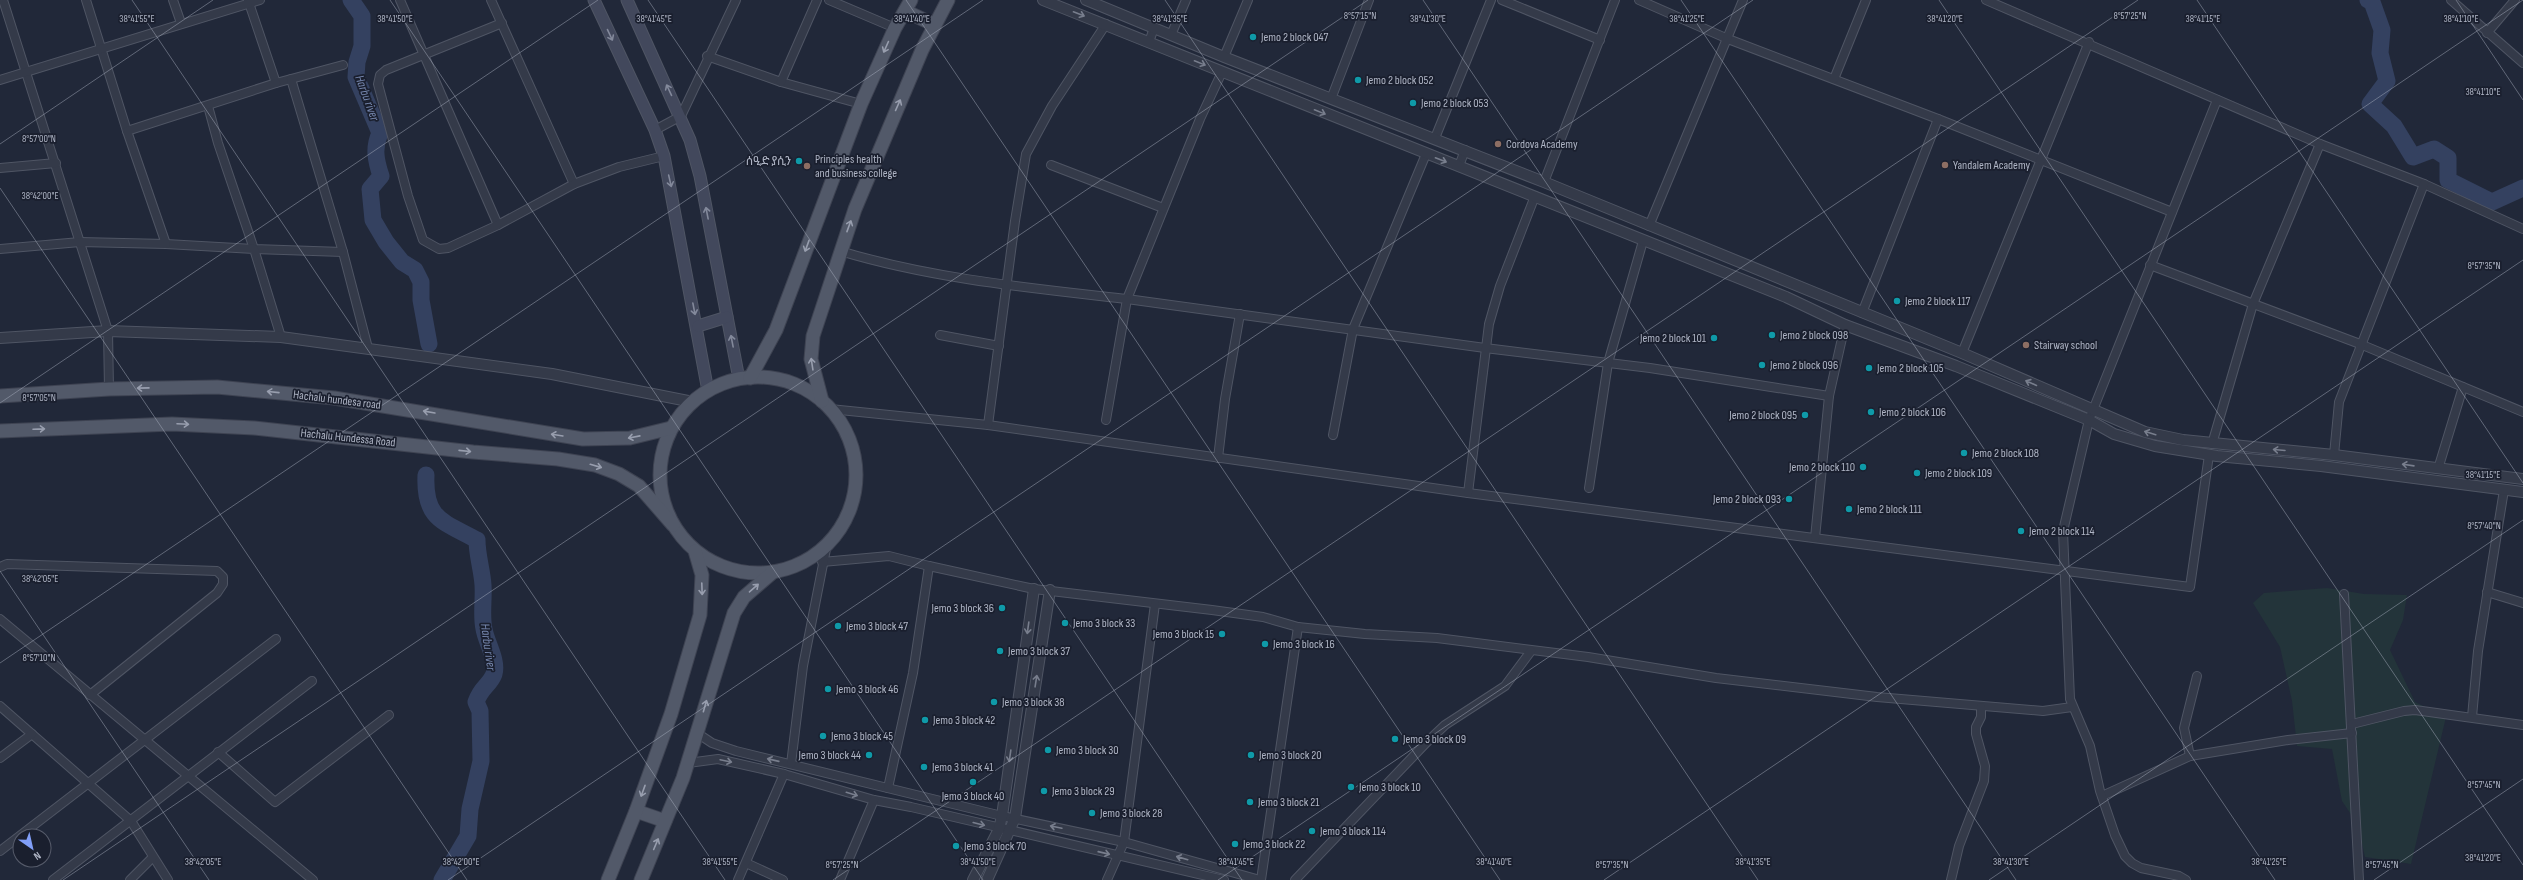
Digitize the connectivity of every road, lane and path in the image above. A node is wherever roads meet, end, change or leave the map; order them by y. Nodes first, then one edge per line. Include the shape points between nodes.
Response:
1 (1, 0) edge
2 (86, 0) edge
3 (173, 0) edge
4 (260, 0) edge
5 (400, 0) edge
6 (491, 0) edge
7 (594, 0) edge
8 (626, 0) edge
9 (736, 0) edge
10 (817, 0) edge
11 (829, 0) edge
12 (948, 0) edge
13 (1043, 0) edge
14 (1086, 0) edge
15 (1186, 0) edge
16 (1248, 0) edge
17 (1369, 0) edge
18 (1491, 0) edge
19 (1502, 0) edge
20 (1615, 0) edge
21 (1639, 0) edge
22 (1742, 0) edge
23 (1866, 0) edge
24 (1986, 0) edge
25 (2451, 0) edge
26 (2515, 0) edge
27 (248, 2) edge
28 (908, 6) edge
29 (181, 23) junction
30 (502, 23) junction
31 (1106, 24) junction
32 (934, 25) junction
33 (895, 28) junction
34 (1154, 28) junction
35 (2487, 33) junction
36 (1171, 35) junction
37 (1728, 39) junction
38 (1600, 40) junction
39 (1149, 42) junction
40 (2089, 42) junction
41 (103, 50) junction
42 (425, 55) junction
43 (707, 56) junction
44 (1224, 57) junction
45 (2523, 63) edge
46 (343, 65) dead end
47 (26, 72) junction
48 (1222, 72) junction
49 (291, 79) junction
50 (1834, 79) junction
51 (0, 80) edge
52 (781, 82) junction
53 (276, 83) junction
54 (1331, 99) junction
55 (2217, 100) junction
56 (861, 104) junction
57 (208, 106) junction
58 (681, 116) junction
59 (1938, 119) junction
60 (655, 130) junction
61 (127, 131) junction
62 (1435, 138) junction
63 (2320, 144) junction
64 (1465, 150) junction
65 (1426, 154) junction
66 (664, 156) junction
67 (2042, 160) junction
68 (56, 163) junction
69 (1051, 165) dead end
70 (1458, 166) junction
71 (0, 168) edge
72 (1544, 182) junction
73 (574, 184) junction
74 (2424, 184) junction
75 (1535, 196) junction
76 (1163, 208) junction
77 (2172, 212) junction
78 (498, 225) junction
79 (1649, 226) junction
80 (2523, 229) edge
81 (1643, 241) junction
82 (80, 242) junction
83 (166, 244) junction
84 (0, 249) edge
85 (254, 249) junction
86 (840, 251) junction
87 (343, 252) junction
88 (2150, 265) junction
89 (1792, 284) junction
90 (1007, 286) junction
91 (1786, 297) junction
92 (1126, 298) junction
93 (2253, 304) junction
94 (1862, 313) junction
95 (1240, 314) junction
96 (727, 317) junction
97 (1845, 325) junction
98 (698, 326) junction
99 (1353, 329) junction
100 (108, 331) junction
101 (940, 335) dead end
102 (281, 337) junction
103 (0, 338) edge
104 (2360, 344) junction
105 (999, 346) junction
106 (368, 348) junction
107 (1485, 348) junction
108 (1962, 353) junction
109 (1608, 363) junction
110 (745, 378) junction
111 (2464, 387) junction
112 (109, 389) junction
113 (708, 391) junction
114 (0, 396) edge
115 (1829, 396) junction
116 (693, 402) junction
117 (826, 405) junction
118 (2094, 411) junction
119 (2523, 412) edge
120 (1106, 420) dead end
121 (2089, 420) junction
122 (988, 425) junction
123 (672, 428) junction
124 (0, 431) edge
125 (1333, 435) dead end
126 (2212, 444) junction
127 (2209, 455) junction
128 (2334, 455) junction
129 (1218, 458) junction
130 (2438, 469) junction
131 (2474, 474) junction
132 (2523, 479) edge
133 (2471, 486) junction
134 (1589, 488) dead end
135 (2504, 490) junction
136 (2523, 492) edge
137 (1468, 493) junction
138 (673, 525) junction
139 (1815, 538) junction
140 (827, 544) junction
141 (695, 551) junction
142 (822, 562) junction
143 (929, 566) junction
144 (0, 567) edge
145 (2066, 571) junction
146 (773, 572) junction
147 (1034, 589) junction
148 (1050, 590) junction
149 (2487, 592) junction
150 (2344, 594) dead end
151 (2523, 603) edge
152 (1155, 604) junction
153 (0, 619) edge
154 (1298, 627) junction
155 (276, 639) dead end
156 (1531, 651) junction
157 (2197, 676) dead end
158 (312, 680) dead end
159 (90, 695) junction
160 (0, 706) edge
161 (1980, 707) junction
162 (2072, 707) junction
163 (389, 715) dead end
164 (2472, 716) junction
165 (2523, 725) edge
166 (2352, 729) junction
167 (697, 732) junction
168 (32, 734) junction
169 (144, 740) junction
170 (218, 752) junction
171 (2190, 756) junction
172 (0, 758) edge
173 (688, 763) junction
174 (791, 764) junction
175 (824, 773) junction
176 (784, 774) junction
177 (186, 776) junction
178 (88, 783) junction
179 (821, 784) junction
180 (888, 788) junction
181 (914, 794) junction
182 (2102, 796) junction
183 (874, 800) junction
184 (911, 807) junction
185 (636, 810) junction
186 (1002, 816) junction
187 (1015, 818) junction
188 (665, 821) junction
189 (131, 822) junction
190 (999, 828) junction
191 (1011, 832) junction
192 (1124, 842) junction
193 (0, 851) edge
194 (1118, 857) junction
195 (152, 858) junction
196 (746, 863) junction
197 (53, 880) edge
198 (130, 880) edge
199 (168, 880) edge
200 (313, 880) edge
201 (608, 880) edge
202 (641, 880) edge
203 (738, 880) edge
204 (783, 880) edge
205 (840, 880) edge
206 (973, 880) edge
207 (987, 880) edge
208 (1107, 880) edge
209 (1224, 880) edge
210 (1261, 880) edge
211 (1295, 880) edge
212 (1952, 880) edge
213 (2186, 880) edge
214 (2359, 880) edge

1 - 47 street
2 - 41 street
3 - 29 street
4 - 27 street
5 - 42 street
6 - 30 street
7 -> 60 main road
58 -> 8 main road
9 - 43 street
10 - 52 street
11 - 33 street
12 - 32 main road
13 -> 31 street
14 - 34 street
15 - 36 street
16 - 44 street
17 - 54 street
18 - 62 street
19 - 38 street
20 - 38 street
21 - 37 street
22 - 37 street
23 - 50 street
24 - 40 street
25 - 35 street
26 - 35 street
27 - 29 street
27 - 53 street
28 - 32 main road
28 - 33 main road
29 - 41 street
30 - 42 street
30 - 73 street
31 - 39 street
31 - 90 street via 1052,106 1026,154
86 -> 32 main road via 892,117
33 -> 56 main road
34 - 36 street
34 - 39 street
35 - 45 street
36 - 44 street
37 - 50 street
37 - 79 street
38 - 72 street
39 -> 48 street
40 - 55 street
40 - 67 street
41 - 47 street
41 - 61 street
42 - 78 street
42 - 78 street via 386,70 380,75 378,84 408,196 423,240 439,249 448,248
43 - 52 street
43 - 58 street
44 - 54 street
46 - 49 street
47 - 51 street
47 - 68 street
48 -> 65 street
48 - 76 street
49 - 53 street
49 - 87 street
50 - 59 street
52 - 56 street
53 - 57 street
54 - 62 street
55 - 63 street
55 - 77 street
56 -> 110 main road via 776,330
57 - 61 street
57 - 85 street
58 - 60 street
96 -> 58 main road via 700,176
59 - 67 street
59 - 94 street
60 - 66 main road
61 - 83 street
62 - 64 street
63 - 74 street
63 - 93 street
64 - 70 street
64 - 72 street
65 -> 70 street
65 - 99 street
66 - 73 street via 619,167
66 -> 98 main road
67 - 77 street
67 - 108 street
68 - 71 street
68 - 82 street
69 - 76 street
70 - 75 street
72 - 79 street
73 - 78 street
74 - 80 street
74 - 104 street
75 - 81 street
75 - 107 street via 1500,286
76 - 92 street
77 - 88 street
79 - 89 street
81 - 91 street
81 - 109 street
82 - 83 street
82 - 84 street
82 - 100 street
83 - 85 street
85 - 87 street
85 - 102 street
86 - 90 street via 876,262
117 -> 86 main road via 811,359 813,336
87 - 106 street
88 - 93 street
88 - 118 street
89 - 91 street
89 - 94 street
90 - 92 street
90 - 105 street
91 - 97 street
92 - 95 street
92 - 120 street
93 - 104 street
93 - 126 street
94 - 108 street
95 - 99 street
95 - 129 street
96 - 98 main road
110 -> 96 main road
97 - 115 street
97 - 121 street
98 - 113 main road
99 - 107 street
99 - 125 street
100 - 102 street
100 - 103 street
100 - 112 street
101 - 105 street
102 - 106 street
104 - 111 street
104 - 128 street via 2339,402
105 - 122 street
106 - 116 street via 552,374
107 - 109 street
107 - 137 street
118 -> 108 street
109 - 115 street
109 - 134 street
110 - 113 main road
110 - 117 main road via 782,381 800,387
111 - 119 street
111 - 130 street
112 - 114 main road, Hachalu hundesa road
123 -> 112 main road, Hachalu hundesa road via 630,438 584,439 334,398 217,387
113 - 116 main road
115 - 139 street
116 - 123 main road
117 - 122 street
117 - 140 main road via 841,424 849,441 855,477 847,513
118 - 121 street
126 -> 118 street via 2161,437
121 - 127 street via 2133,440
121 - 145 street via 2063,531
122 - 129 street
123 - 138 main road via 660,460 660,480 661,494
124 -> 138 main road, Hachalu Hundessa Road via 172,424 254,428 558,459 595,466 619,474 639,486
128 -> 126 street
127 - 133 street via 2321,466
127 - 145 street via 2190,587
130 -> 128 street
129 - 137 street
130 - 131 street
131 - 132 street
131 - 133 street
133 - 135 street
135 - 136 street
135 - 149 street
137 - 139 street
138 - 141 main road, Hachalu Hundessa Road
139 - 145 street
140 - 142 street
140 - 146 main road via 811,557
141 - 146 main road via 724,568 745,572
141 -> 185 main road via 702,575 700,615 671,714
142 - 143 street via 885,556
142 - 174 street via 803,666
143 - 147 street
143 - 180 street via 913,673
144 - 159 street via 7,564 217,571 224,577 217,593
145 - 162 street via 2066,634
167 -> 146 main road via 737,608 744,597
147 - 148 street
147 -> 186 street
148 - 152 street
187 -> 148 street
149 - 151 street
149 - 164 street
150 - 166 street
152 - 154 street via 1263,617
152 - 192 street
153 - 159 street
154 - 156 street via 1418,636
154 - 210 street
155 - 169 street
156 - 161 street via 1588,657 1716,678
156 - 211 street via 1505,686 1437,732
157 - 171 street via 2184,728
158 - 170 street
159 - 169 street
160 - 168 street
161 - 162 street via 2043,711
161 - 212 street via 1981,717 1976,734 1985,766 1984,781 1959,846
162 - 182 street via 2090,746
163 - 170 street via 275,802
164 - 165 street
164 - 166 street via 2404,711
166 - 171 street
166 - 214 street
167 - 173 main road
174 -> 167 street via 724,748
168 - 172 street
168 - 178 street
169 - 177 street
169 - 178 street
170 - 177 street
171 - 182 street
173 -> 176 street via 718,759
173 - 188 main road
174 - 175 street
175 - 179 street
175 - 180 street
176 - 179 street
176 - 196 street
177 - 189 street
177 - 200 street
178 - 189 street
178 - 193 street
179 -> 183 street
180 - 181 street
181 - 184 street
181 - 186 street
182 - 213 street via 2125,856 2140,868 2179,876
183 - 184 street
183 - 205 street
184 -> 190 street
185 - 188 main road
185 - 201 main road
186 - 187 street
186 - 190 street
187 - 191 street
192 -> 187 street
202 -> 188 main road
189 - 195 street
189 - 197 street
190 - 191 street
190 - 206 street
191 -> 194 street
191 - 207 street
192 - 194 street
210 -> 192 street
194 - 208 street
194 - 209 street
195 - 198 street
195 - 199 street
196 - 203 street
196 - 204 street

